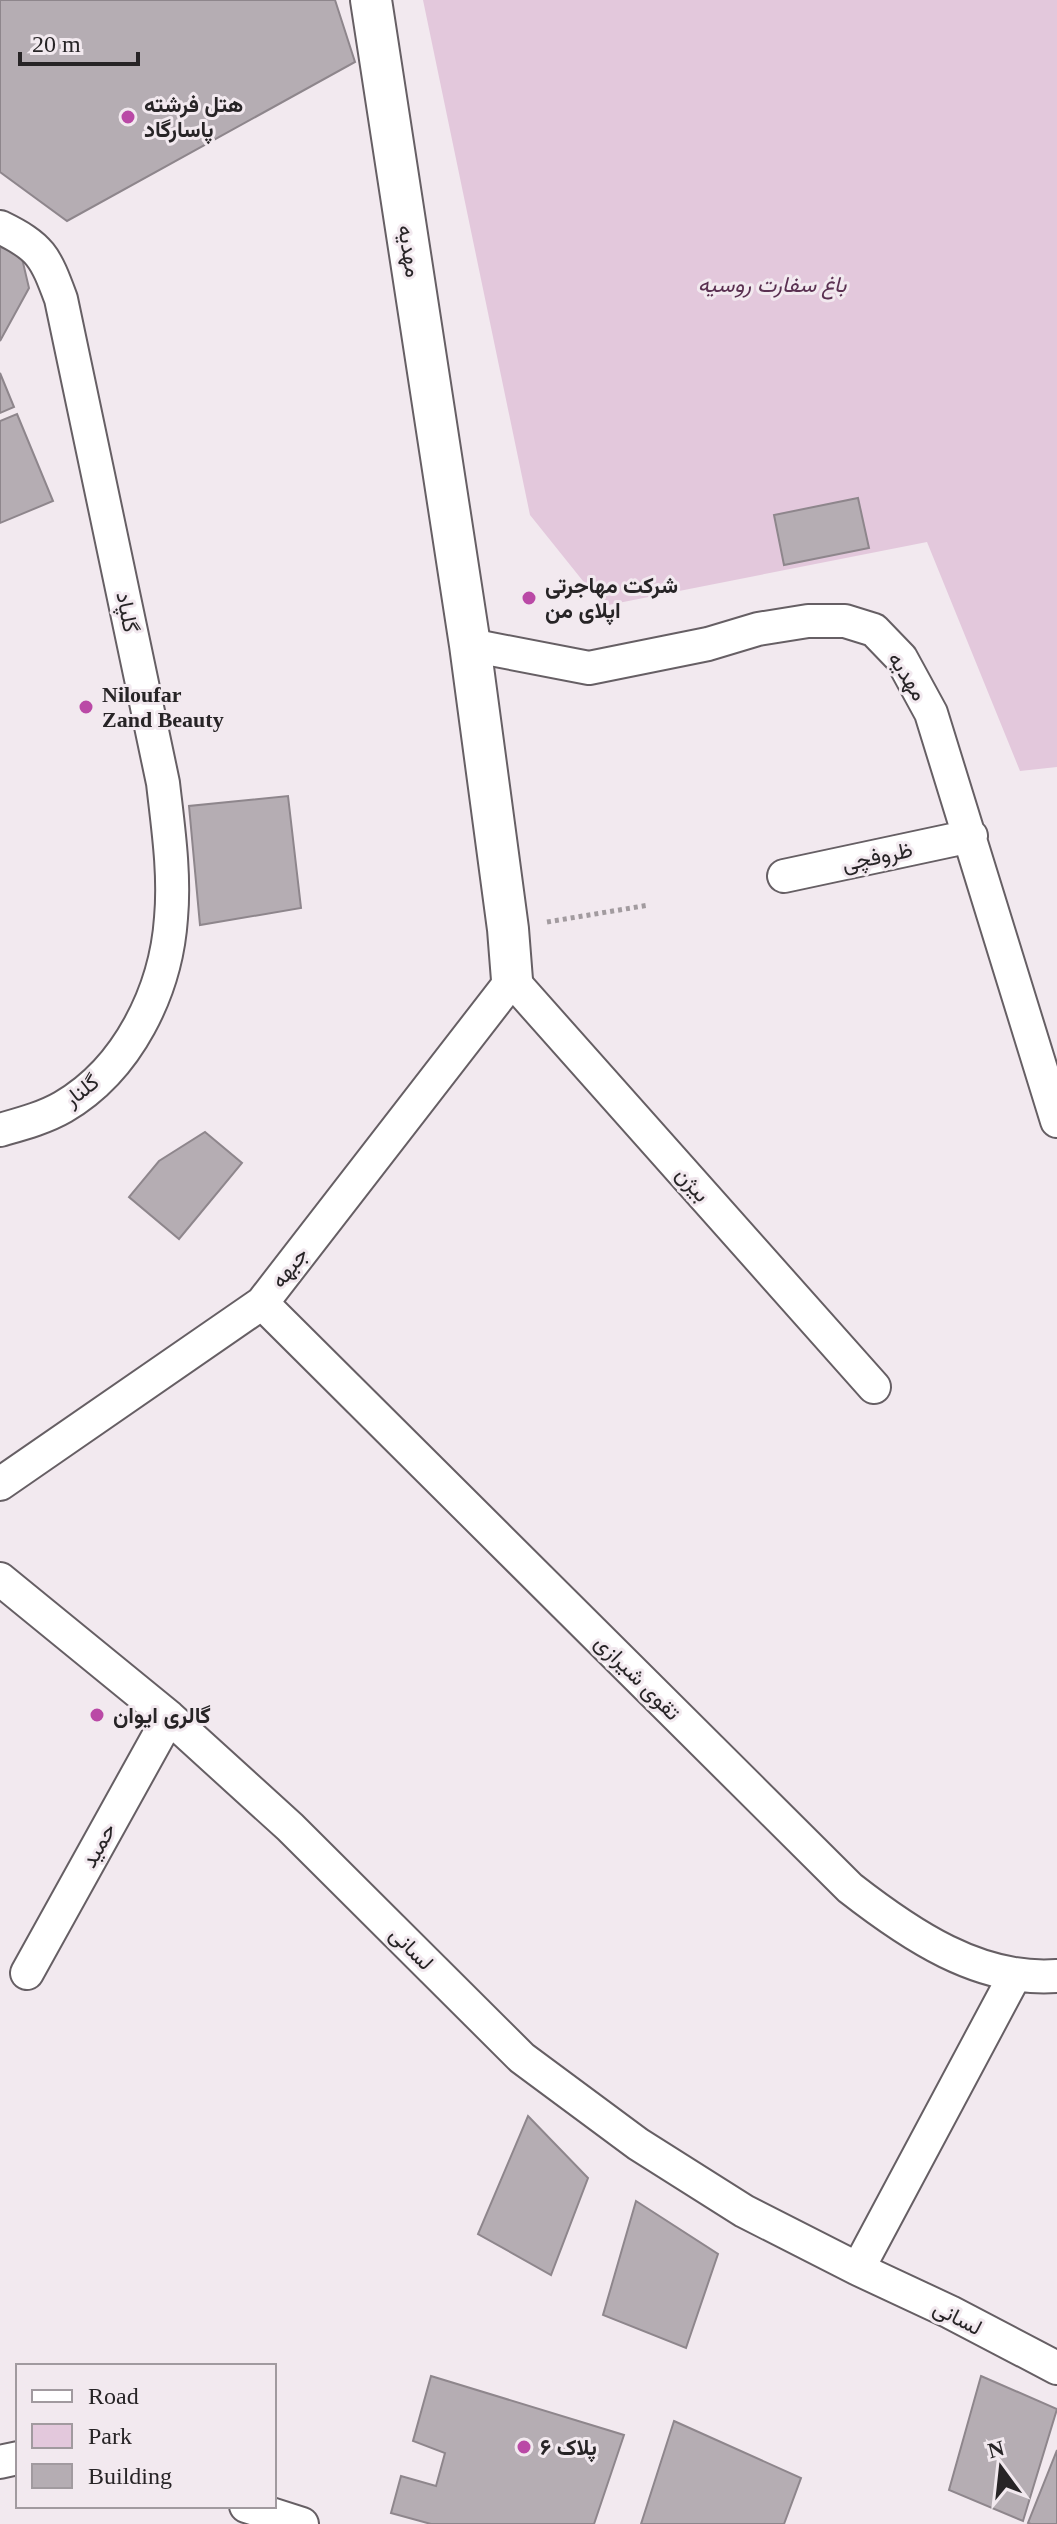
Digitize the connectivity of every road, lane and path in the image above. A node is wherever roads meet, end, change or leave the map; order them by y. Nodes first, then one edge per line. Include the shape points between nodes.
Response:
1 (371, 0) edge
2 (0, 227) edge
3 (470, 645) junction
4 (971, 836) junction
5 (784, 876) dead end
6 (649, 905) dead end
7 (508, 929) junction
8 (512, 980) junction
9 (142, 1023) joint
10 (1057, 1121) edge
11 (0, 1130) edge
12 (262, 1303) junction
13 (874, 1387) dead end
14 (0, 1484) edge
15 (0, 1579) edge
16 (169, 1717) junction
17 (27, 1973) dead end
18 (1015, 1975) junction
19 (1057, 1976) edge
20 (858, 2269) junction
21 (1057, 2368) edge
22 (252, 2508) edge
23 (302, 2524) edge

1 - 3 street, مهدیه
2 - 9 street, گلپاد via 31,242 61,299 163,783 171,919 155,993
3 - 4 street, مهدیه via 589,668 808,621 845,621 874,630 901,658 931,713
3 - 7 street, مهدیه
4 - 5 street, ظروفچی
4 - 10 street, مهدیه
6 - 7 path
7 - 8 street, مهدیه
8 - 12 street, جبهه
8 - 13 street, بیژن
9 - 11 street, گلنار via 121,1055 63,1107
12 - 14 street, جبهه
12 - 18 street, تقوی شیرازی via 850,1888 967,1962
15 - 16 street, لسانی
16 - 17 street, حمید
16 - 20 street, لسانی via 290,1827 522,2058 638,2144 744,2211
18 - 19 street, تقوی شیرازی
18 - 20 street
20 - 21 street, لسانی
22 - 23 street

